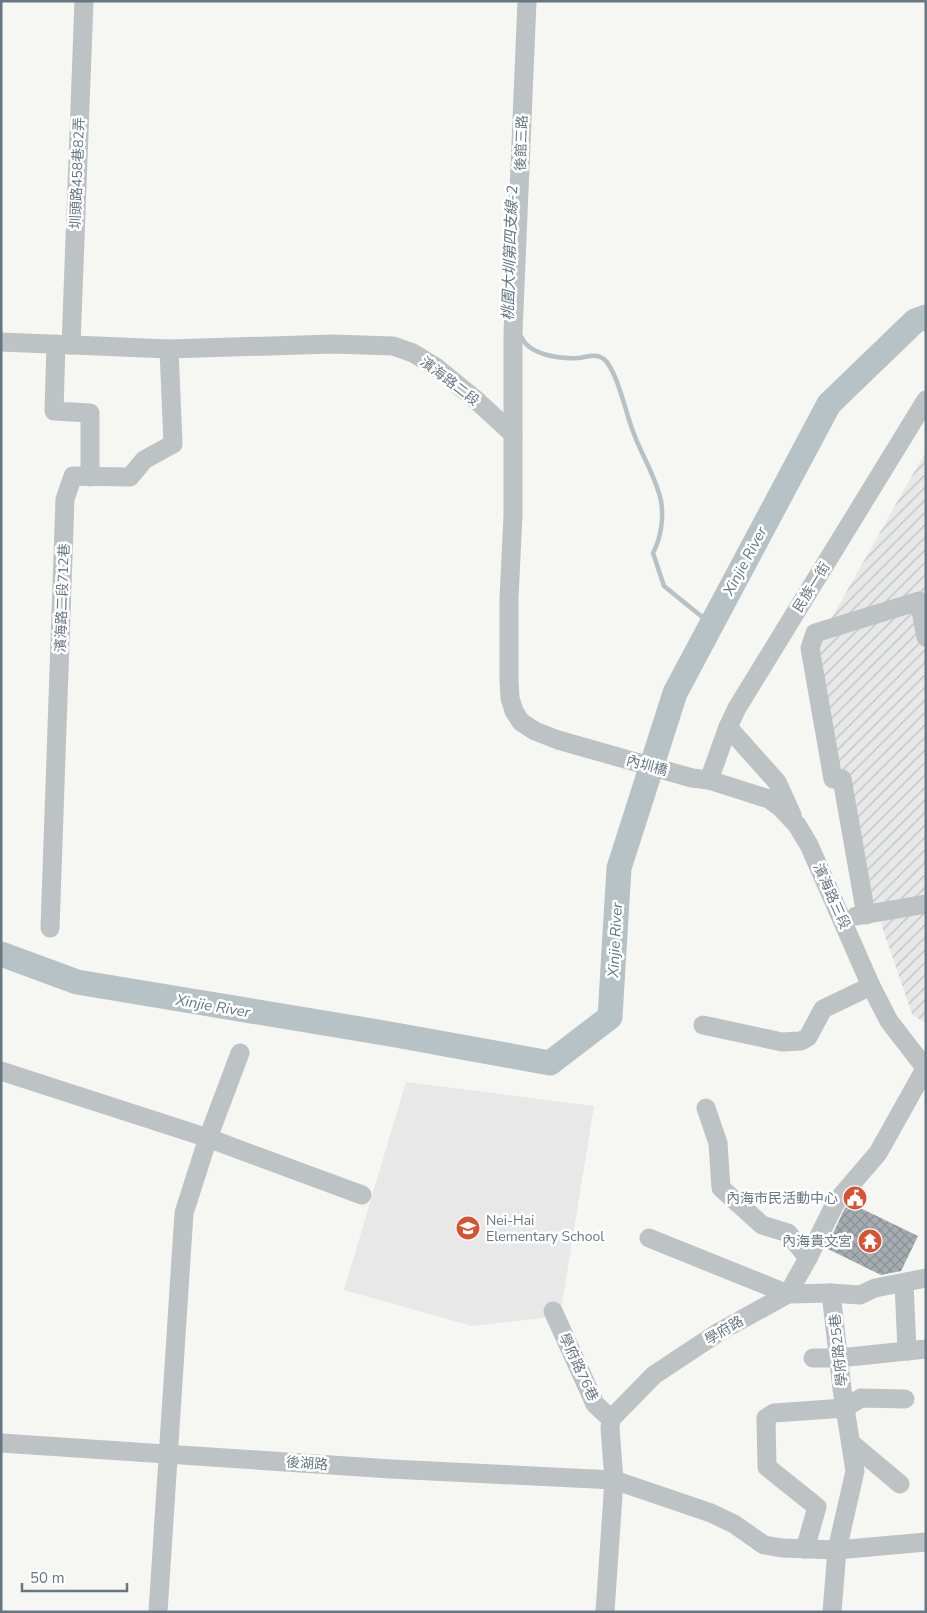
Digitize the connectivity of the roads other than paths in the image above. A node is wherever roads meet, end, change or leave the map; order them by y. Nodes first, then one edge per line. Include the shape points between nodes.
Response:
1 (84, 1) edge
2 (527, 1) edge
3 (1, 342) edge
4 (63, 345) junction
5 (169, 349) junction
6 (926, 400) edge
7 (513, 434) junction
8 (90, 477) junction
9 (926, 637) edge
10 (728, 727) junction
11 (700, 779) junction
12 (797, 825) junction
13 (926, 904) edge
14 (866, 915) junction
15 (842, 919) junction
16 (50, 928) dead end
17 (870, 986) junction
18 (703, 1025) dead end
19 (240, 1053) dead end
20 (926, 1069) edge
21 (1, 1071) edge
22 (706, 1108) dead end
23 (208, 1138) junction
24 (362, 1195) dead end
25 (648, 1238) dead end
26 (808, 1258) junction
27 (926, 1278) edge
28 (904, 1284) junction
29 (831, 1292) junction
30 (788, 1294) junction
31 (553, 1311) dead end
32 (926, 1349) edge
33 (907, 1351) junction
34 (813, 1358) dead end
35 (839, 1358) junction
36 (905, 1399) dead end
37 (845, 1408) junction
38 (612, 1419) junction
39 (1, 1443) edge
40 (851, 1443) junction
41 (168, 1454) junction
42 (614, 1480) junction
43 (900, 1484) dead end
44 (926, 1542) edge
45 (805, 1549) junction
46 (837, 1550) junction
47 (158, 1612) edge
48 (605, 1612) edge
49 (832, 1612) edge

1 - 4 street, 圳頭路458巷82弄
2 - 7 street, 後館三路 via 513,333
3 - 4 street, 濱海路二段
4 - 5 street, 濱海路二段
4 - 8 street, 圳頭路458巷82弄 via 54,411 90,413
5 - 7 street, 濱海路二段 via 333,344 392,346 413,353 436,367
5 - 8 street, 濱海路二段712巷 via 173,444 144,460 130,477
6 - 10 street, 民族一街
7 - 11 street, 內圳橋 via 510,698 514,711 521,722 558,740
8 - 16 street, 濱海路二段712巷 via 73,476 65,499
9 - 14 street via 919,601 815,633 810,648 833,779 842,779
10 - 11 street, 民族一街
10 - 12 street via 777,782
11 - 12 street, 濱海路三段 via 769,798
12 - 15 street, 濱海路三段
13 - 14 street
14 - 15 street
15 - 17 street, 濱海路三段
17 - 18 street via 823,1009 808,1037 801,1041 782,1042
17 - 20 street, 濱海路三段 via 889,1021
19 - 23 street
20 - 26 street via 878,1152 836,1202
21 - 23 street
22 - 26 street via 718,1143 721,1188 762,1225 788,1233
23 - 24 street
23 - 41 street via 184,1213
25 - 30 street
26 - 30 street
27 - 28 street
28 - 29 street via 875,1288 860,1295
28 - 33 street
29 - 30 street
29 - 35 street, 學府路25巷
30 - 38 street, 學府路 via 719,1332 654,1375
31 - 38 street, 學府路76巷 via 595,1404
32 - 33 street
33 - 35 street
34 - 35 street
35 - 37 street, 學府路25巷
36 - 37 street via 861,1398
37 - 40 street, 學府路25巷
37 - 45 street via 774,1413 766,1418 767,1467 817,1507
38 - 42 street
39 - 41 street, 後湖路
40 - 43 street
40 - 46 street, 學府路25巷 via 855,1471
41 - 42 street, 後湖路 via 391,1470
41 - 47 street
42 - 45 street, 後湖路 via 711,1513 764,1545
42 - 48 street
44 - 46 street, 後湖路
45 - 46 street, 後湖路
46 - 49 street, 學府路25巷

